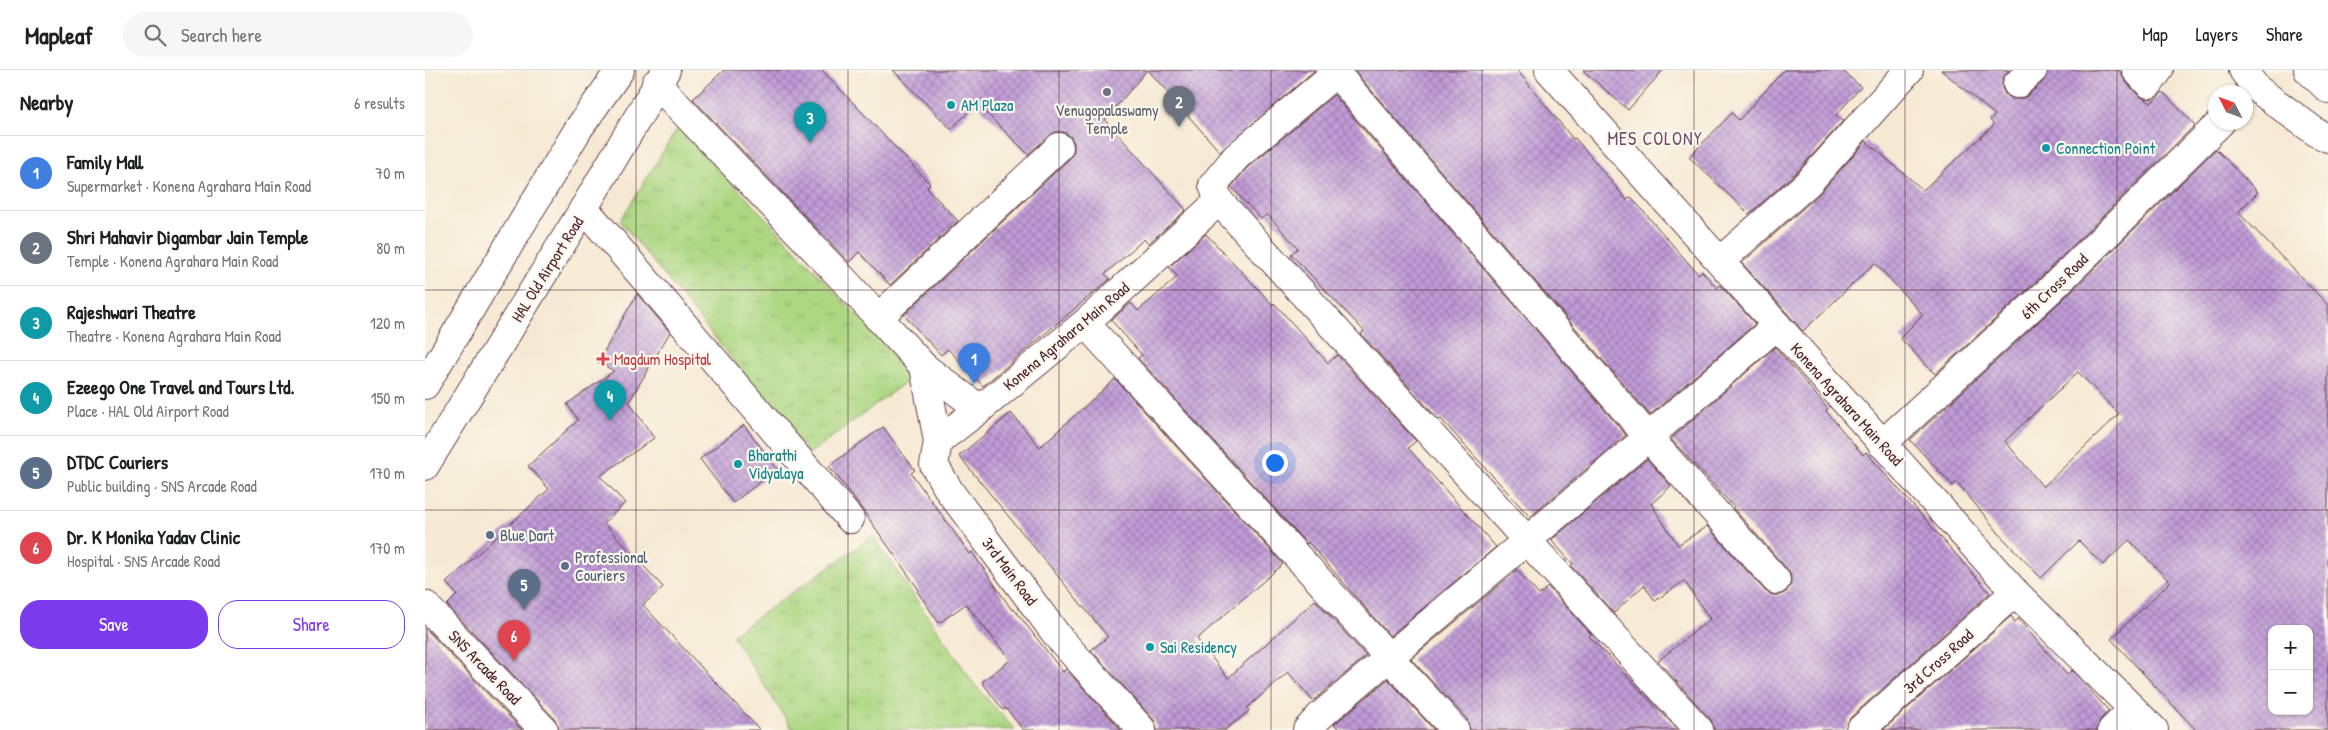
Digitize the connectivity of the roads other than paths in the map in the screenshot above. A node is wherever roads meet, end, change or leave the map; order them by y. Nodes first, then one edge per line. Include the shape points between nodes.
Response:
1 (620, 70) edge
2 (1549, 70) edge
3 (1909, 70) edge
4 (2136, 70) edge
5 (2159, 70) edge
6 (2308, 70) edge
7 (1337, 71) edge
8 (661, 77) edge
9 (2253, 88) edge
10 (2328, 89) edge
11 (2213, 130) edge
12 (2328, 138) edge
13 (1059, 147) dead end
14 (1219, 201) junction
15 (585, 208) junction
16 (1720, 261) junction
17 (878, 318) junction
18 (1085, 323) junction
19 (1777, 325) junction
20 (924, 367) junction
21 (425, 385) edge
22 (980, 409) junction
23 (1649, 438) junction
24 (938, 441) junction
25 (1882, 444) junction
26 (425, 466) edge
27 (850, 519) dead end
28 (1527, 539) junction
29 (1775, 580) dead end
30 (2015, 592) junction
31 (425, 604) edge
32 (1388, 657) junction
33 (2133, 708) junction
34 (544, 730) edge
35 (1142, 730) edge
36 (1307, 730) edge
37 (1455, 730) edge
38 (1699, 730) edge
39 (1860, 730) edge
40 (2112, 730) edge
41 (2154, 730) edge

1 - 21 street via 579,128
2 - 16 street, Konena Agrahara Main Road
3 - 16 street via 1809,182
4 - 5 street via 2149,84
6 - 10 street
7 - 14 street via 1237,158 1213,185
7 - 23 street
8 - 15 street, HAL Old Airport Road
8 - 17 street
9 - 12 street
11 - 25 street, 6th Cross Road via 2049,291
13 - 17 street
14 - 18 street, Konena Agrahara Main Road
14 - 28 street
15 - 26 street, HAL Old Airport Road
15 - 27 street
16 - 19 street, Konena Agrahara Main Road
17 - 20 street
18 - 22 street, Konena Agrahara Main Road
18 - 32 street
19 - 23 street
19 - 25 street, Konena Agrahara Main Road
20 - 22 street
20 - 24 street, 3rd Main Road
22 - 24 street
23 - 28 street
23 - 29 street
24 - 35 street, 3rd Main Road via 934,465 950,492 1059,638
25 - 30 street, Konena Agrahara Main Road
28 - 32 street
28 - 38 street
30 - 33 street, Konena Agrahara Main Road
30 - 39 street, 3rd Cross Road
31 - 34 street, SNS Arcade Road
32 - 36 street
32 - 37 street
33 - 40 street
33 - 41 street, Konena Agrahara Main Road

